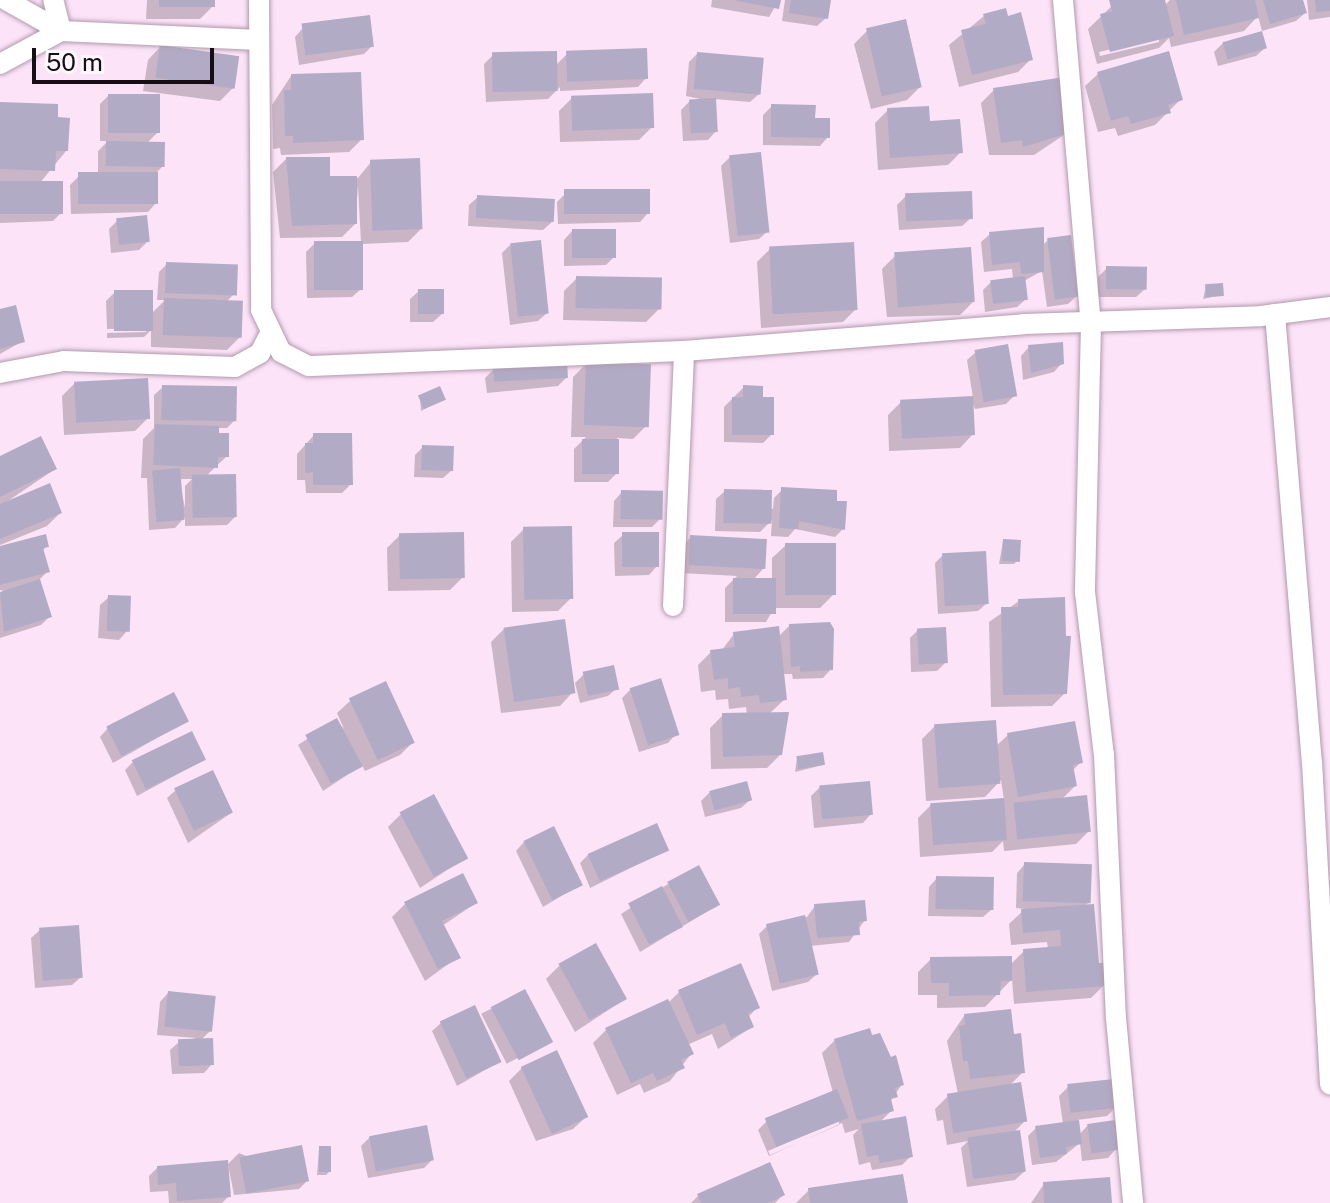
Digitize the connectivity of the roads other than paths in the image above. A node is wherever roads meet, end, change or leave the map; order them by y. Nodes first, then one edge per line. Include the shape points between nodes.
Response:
1 (6, 0) edge
2 (53, 0) edge
3 (259, 0) edge
4 (1063, 0) edge
5 (61, 31) junction
6 (259, 40) junction
7 (0, 64) edge
8 (1330, 307) edge
9 (1275, 314) junction
10 (1091, 324) junction
11 (269, 335) junction
12 (684, 351) junction
13 (0, 373) edge
14 (673, 606) dead end
15 (1330, 1084) edge
16 (1133, 1203) edge

1 - 5 street
2 - 5 street
3 - 6 street
4 - 10 street
5 - 6 street
5 - 7 street
6 - 11 street via 261,310
8 - 9 street
9 - 10 street
9 - 15 street via 1312,762
10 - 12 street via 1024,324
10 - 16 street via 1085,592 1104,755 1116,1018
11 - 12 street via 281,352 309,366
11 - 13 street via 260,353 235,367 64,361
12 - 14 street

